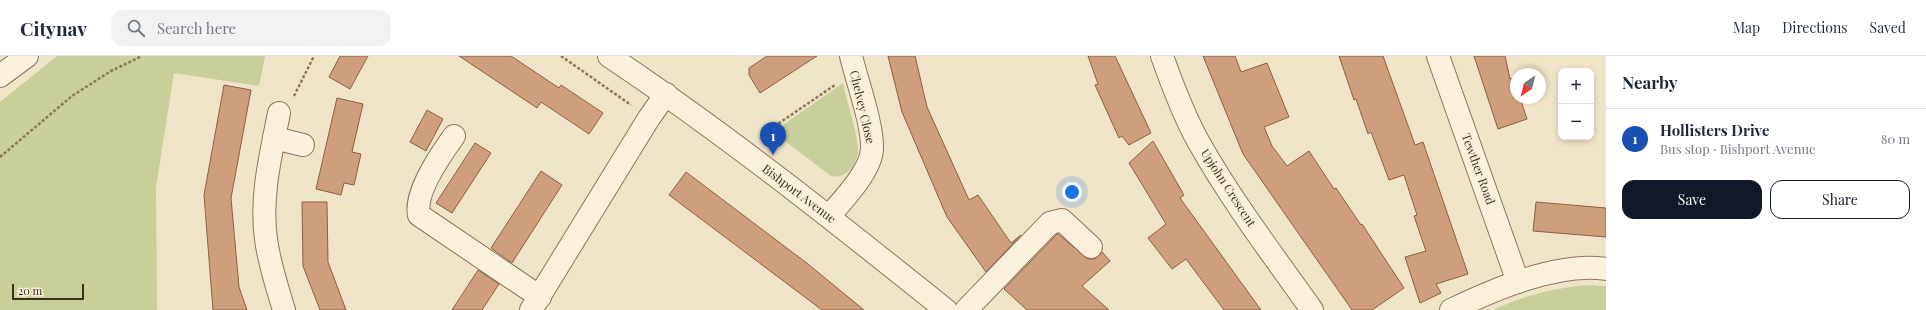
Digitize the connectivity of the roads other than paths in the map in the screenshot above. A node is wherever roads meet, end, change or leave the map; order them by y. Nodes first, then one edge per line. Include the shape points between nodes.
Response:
1 (27, 56) edge
2 (609, 56) edge
3 (1162, 56) edge
4 (1438, 56) edge
5 (853, 64) edge
6 (0, 76) edge
7 (666, 94) junction
8 (279, 113) road end
9 (454, 136) dead end
10 (274, 138) junction
11 (303, 145) dead end
12 (829, 216) junction
13 (1091, 247) dead end
14 (1606, 269) edge
15 (1518, 282) junction
16 (535, 304) edge
17 (284, 310) edge
18 (946, 310) edge
19 (966, 310) edge
20 (1312, 310) edge
21 (1451, 310) edge

1 - 6 street
2 - 7 street, Bishport Avenue
3 - 20 street, Upjohn Crescent via 1197,140 1243,214
4 - 15 street, Tewther Road
5 - 12 street, Chelvey Close via 869,125 872,150 866,169
7 - 12 street, Bishport Avenue
7 - 16 street
8 - 10 street
9 - 16 street via 424,187 417,206 419,215
10 - 11 street
10 - 17 street via 266,189 265,238
12 - 18 street, Bishport Avenue
13 - 19 street via 1062,220 1050,223
14 - 15 street via 1563,270
15 - 21 street

